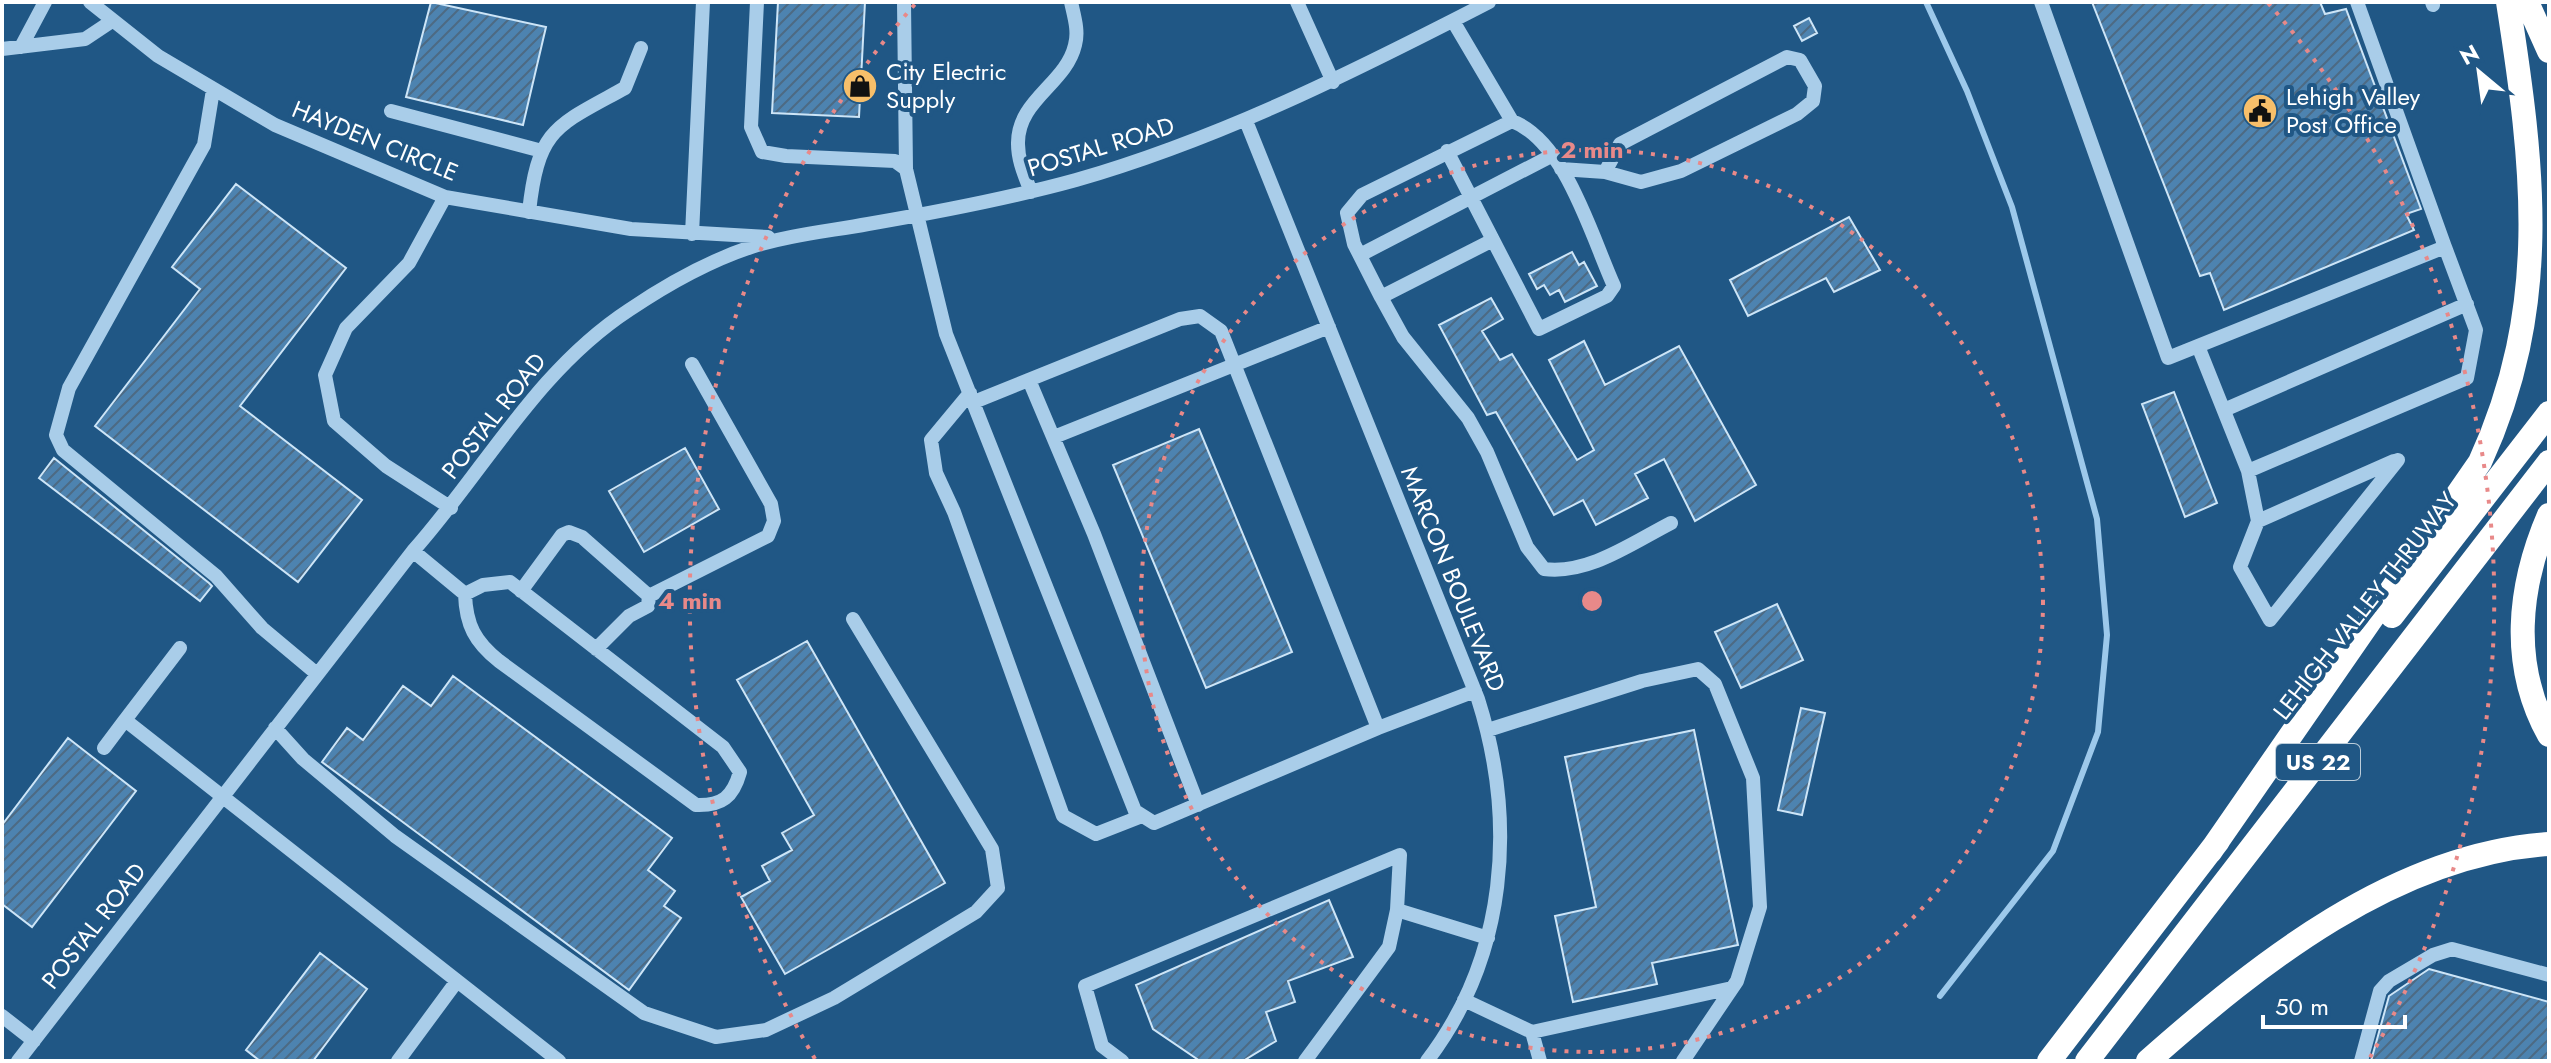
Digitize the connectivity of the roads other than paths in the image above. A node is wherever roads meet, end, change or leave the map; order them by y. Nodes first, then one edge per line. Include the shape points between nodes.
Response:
1 (45, 2) edge
2 (90, 2) edge
3 (703, 2) edge
4 (757, 2) edge
5 (1071, 2) edge
6 (1297, 2) edge
7 (1489, 2) edge
8 (2041, 2) edge
9 (2357, 2) edge
10 (2508, 2) edge
11 (2527, 2) edge
12 (904, 3) edge
13 (112, 21) junction
14 (1453, 21) junction
15 (21, 47) junction
16 (641, 48) dead end
17 (2, 49) edge
18 (2549, 51) edge
19 (1333, 82) junction
20 (213, 90) junction
21 (391, 111) dead end
22 (1246, 121) junction
23 (1512, 121) junction
24 (542, 151) junction
25 (1447, 151) junction
26 (1553, 155) junction
27 (906, 169) junction
28 (1561, 169) junction
29 (1605, 172) junction
30 (1031, 192) junction
31 (445, 197) junction
32 (1472, 198) junction
33 (529, 212) junction
34 (917, 216) junction
35 (692, 234) junction
36 (792, 238) junction
37 (1493, 240) junction
38 (2445, 247) junction
39 (1360, 255) junction
40 (1381, 297) junction
41 (2467, 304) junction
42 (1329, 327) junction
43 (2198, 346) junction
44 (692, 364) dead end
45 (1234, 364) junction
46 (1029, 380) junction
47 (972, 398) junction
48 (2224, 410) junction
49 (2549, 413) edge
50 (1054, 437) junction
51 (2549, 462) edge
52 (2248, 471) junction
53 (451, 508) junction
54 (2549, 515) edge
55 (2258, 521) junction
56 (1671, 523) dead end
57 (413, 551) junction
58 (521, 591) junction
59 (465, 594) junction
60 (649, 596) junction
61 (853, 619) dead end
62 (180, 648) dead end
63 (596, 649) junction
64 (317, 674) junction
65 (1475, 691) junction
66 (125, 720) junction
67 (275, 728) junction
68 (1378, 728) junction
69 (1488, 730) junction
70 (2549, 735) edge
71 (104, 748) dead end
72 (222, 797) junction
73 (1198, 805) junction
74 (1142, 816) junction
75 (2549, 844) edge
76 (2210, 852) junction
77 (1397, 910) junction
78 (1488, 938) junction
79 (2549, 975) edge
80 (457, 981) junction
81 (1732, 988) junction
82 (1464, 1000) junction
83 (2, 1016) edge
84 (1532, 1032) junction
85 (34, 1041) junction
86 (1430, 1060) edge
87 (18, 1061) edge
88 (398, 1061) edge
89 (559, 1061) edge
90 (1122, 1061) edge
91 (1305, 1061) edge
92 (1540, 1061) edge
93 (1683, 1061) edge
94 (2049, 1061) edge
95 (2087, 1061) edge
96 (2148, 1061) edge
97 (2361, 1061) edge

1 - 15 street
2 - 13 street, HAYDEN CIRCLE
3 - 35 street
4 - 27 street via 751,127 762,152 895,161
5 - 30 street via 1076,44 1067,64 1033,101 1017,142
6 - 19 street
7 - 14 street, POSTAL ROAD
8 - 43 street via 2168,358
9 - 38 street
10 - 76 highway via 2541,236 2538,307 2521,377 2480,462
11 - 18 highway
12 - 27 street
13 - 15 street via 85,39
13 - 20 street, HAYDEN CIRCLE
14 - 19 street, POSTAL ROAD
14 - 23 street
15 - 17 street
16 - 24 street via 625,88 554,129
19 - 22 street, POSTAL ROAD
20 - 31 street, HAYDEN CIRCLE via 334,153
20 - 64 street via 204,145 69,388 56,435 63,450 216,576 262,628
21 - 24 street
22 - 30 street, POSTAL ROAD via 1132,163
22 - 42 street, MARCON BOULEVARD
23 - 25 street
23 - 26 street via 1527,127
24 - 33 street
25 - 32 street
25 - 39 street via 1352,204 1347,213
26 - 28 street
26 - 32 street
27 - 34 street
28 - 29 street
28 - 37 street via 1614,286 1607,296 1539,329
29 - 29 street via 1641,182 1681,171 1797,114 1813,101 1815,86 1800,60 1787,57 1620,144
30 - 34 street, POSTAL ROAD
31 - 33 street, HAYDEN CIRCLE
31 - 53 street via 409,263 346,328 325,375 334,421 386,466
32 - 37 street
32 - 39 street
33 - 35 street, HAYDEN CIRCLE
34 - 36 street, POSTAL ROAD
34 - 47 street via 946,334
35 - 36 street, HAYDEN CIRCLE
36 - 53 street, POSTAL ROAD via 723,258 629,310 594,336 532,397
37 - 40 street
38 - 41 street
38 - 43 street
39 - 40 street
40 - 56 street via 1403,337 1468,418 1527,547 1544,569 1565,572
41 - 48 street
41 - 52 street via 2476,330 2467,378
42 - 45 street
42 - 65 street, MARCON BOULEVARD
43 - 48 street
44 - 60 street via 771,504 774,521 768,536
45 - 46 street via 1221,331 1200,316 1180,319
45 - 50 street
45 - 68 street
46 - 47 street
46 - 50 street
47 - 74 street via 1135,811
47 - 74 street via 931,440 936,473 1063,816 1096,834
48 - 52 street
49 - 76 highway, LEHIGH VALLEY THRUWAY / US 22
50 - 73 street
51 - 95 highway, US 22
52 - 55 street
53 - 57 street, POSTAL ROAD
54 - 70 highway via 2527,584 2522,638 2530,691
55 - 55 street via 2240,567 2270,620 2398,460
57 - 59 street
57 - 64 street, POSTAL ROAD
58 - 59 street via 510,582 483,585
58 - 60 street via 569,532 582,537
58 - 63 street
59 - 63 street via 469,627 479,646 696,805 716,806 730,796 740,772 723,747
60 - 63 street via 648,606 629,616
61 - 67 street via 992,849 998,888 976,912 834,998 766,1030 716,1037 644,1013 395,836 303,759
62 - 66 street
64 - 67 street, POSTAL ROAD
65 - 68 street
65 - 69 street, MARCON BOULEVARD
66 - 71 street
66 - 72 street
67 - 72 street, POSTAL ROAD
68 - 73 street
69 - 78 street, MARCON BOULEVARD via 1502,818 1502,858
69 - 81 street via 1642,681 1698,669 1715,684 1754,792 1760,907
72 - 80 street
72 - 85 street, POSTAL ROAD
73 - 74 street via 1154,823
75 - 96 highway via 2461,862 2357,907 2259,970
76 - 94 highway, LEHIGH VALLEY THRUWAY / US 22
77 - 78 street
77 - 90 street via 1400,855 1085,986 1102,1046
77 - 91 street via 1389,947
78 - 82 street, MARCON BOULEVARD
79 - 97 street via 2452,949 2433,955 2380,991
80 - 88 street
80 - 89 street
81 - 84 street
81 - 93 street
82 - 84 street
82 - 86 street, MARCON BOULEVARD
83 - 85 street
84 - 92 street
85 - 87 street, POSTAL ROAD

